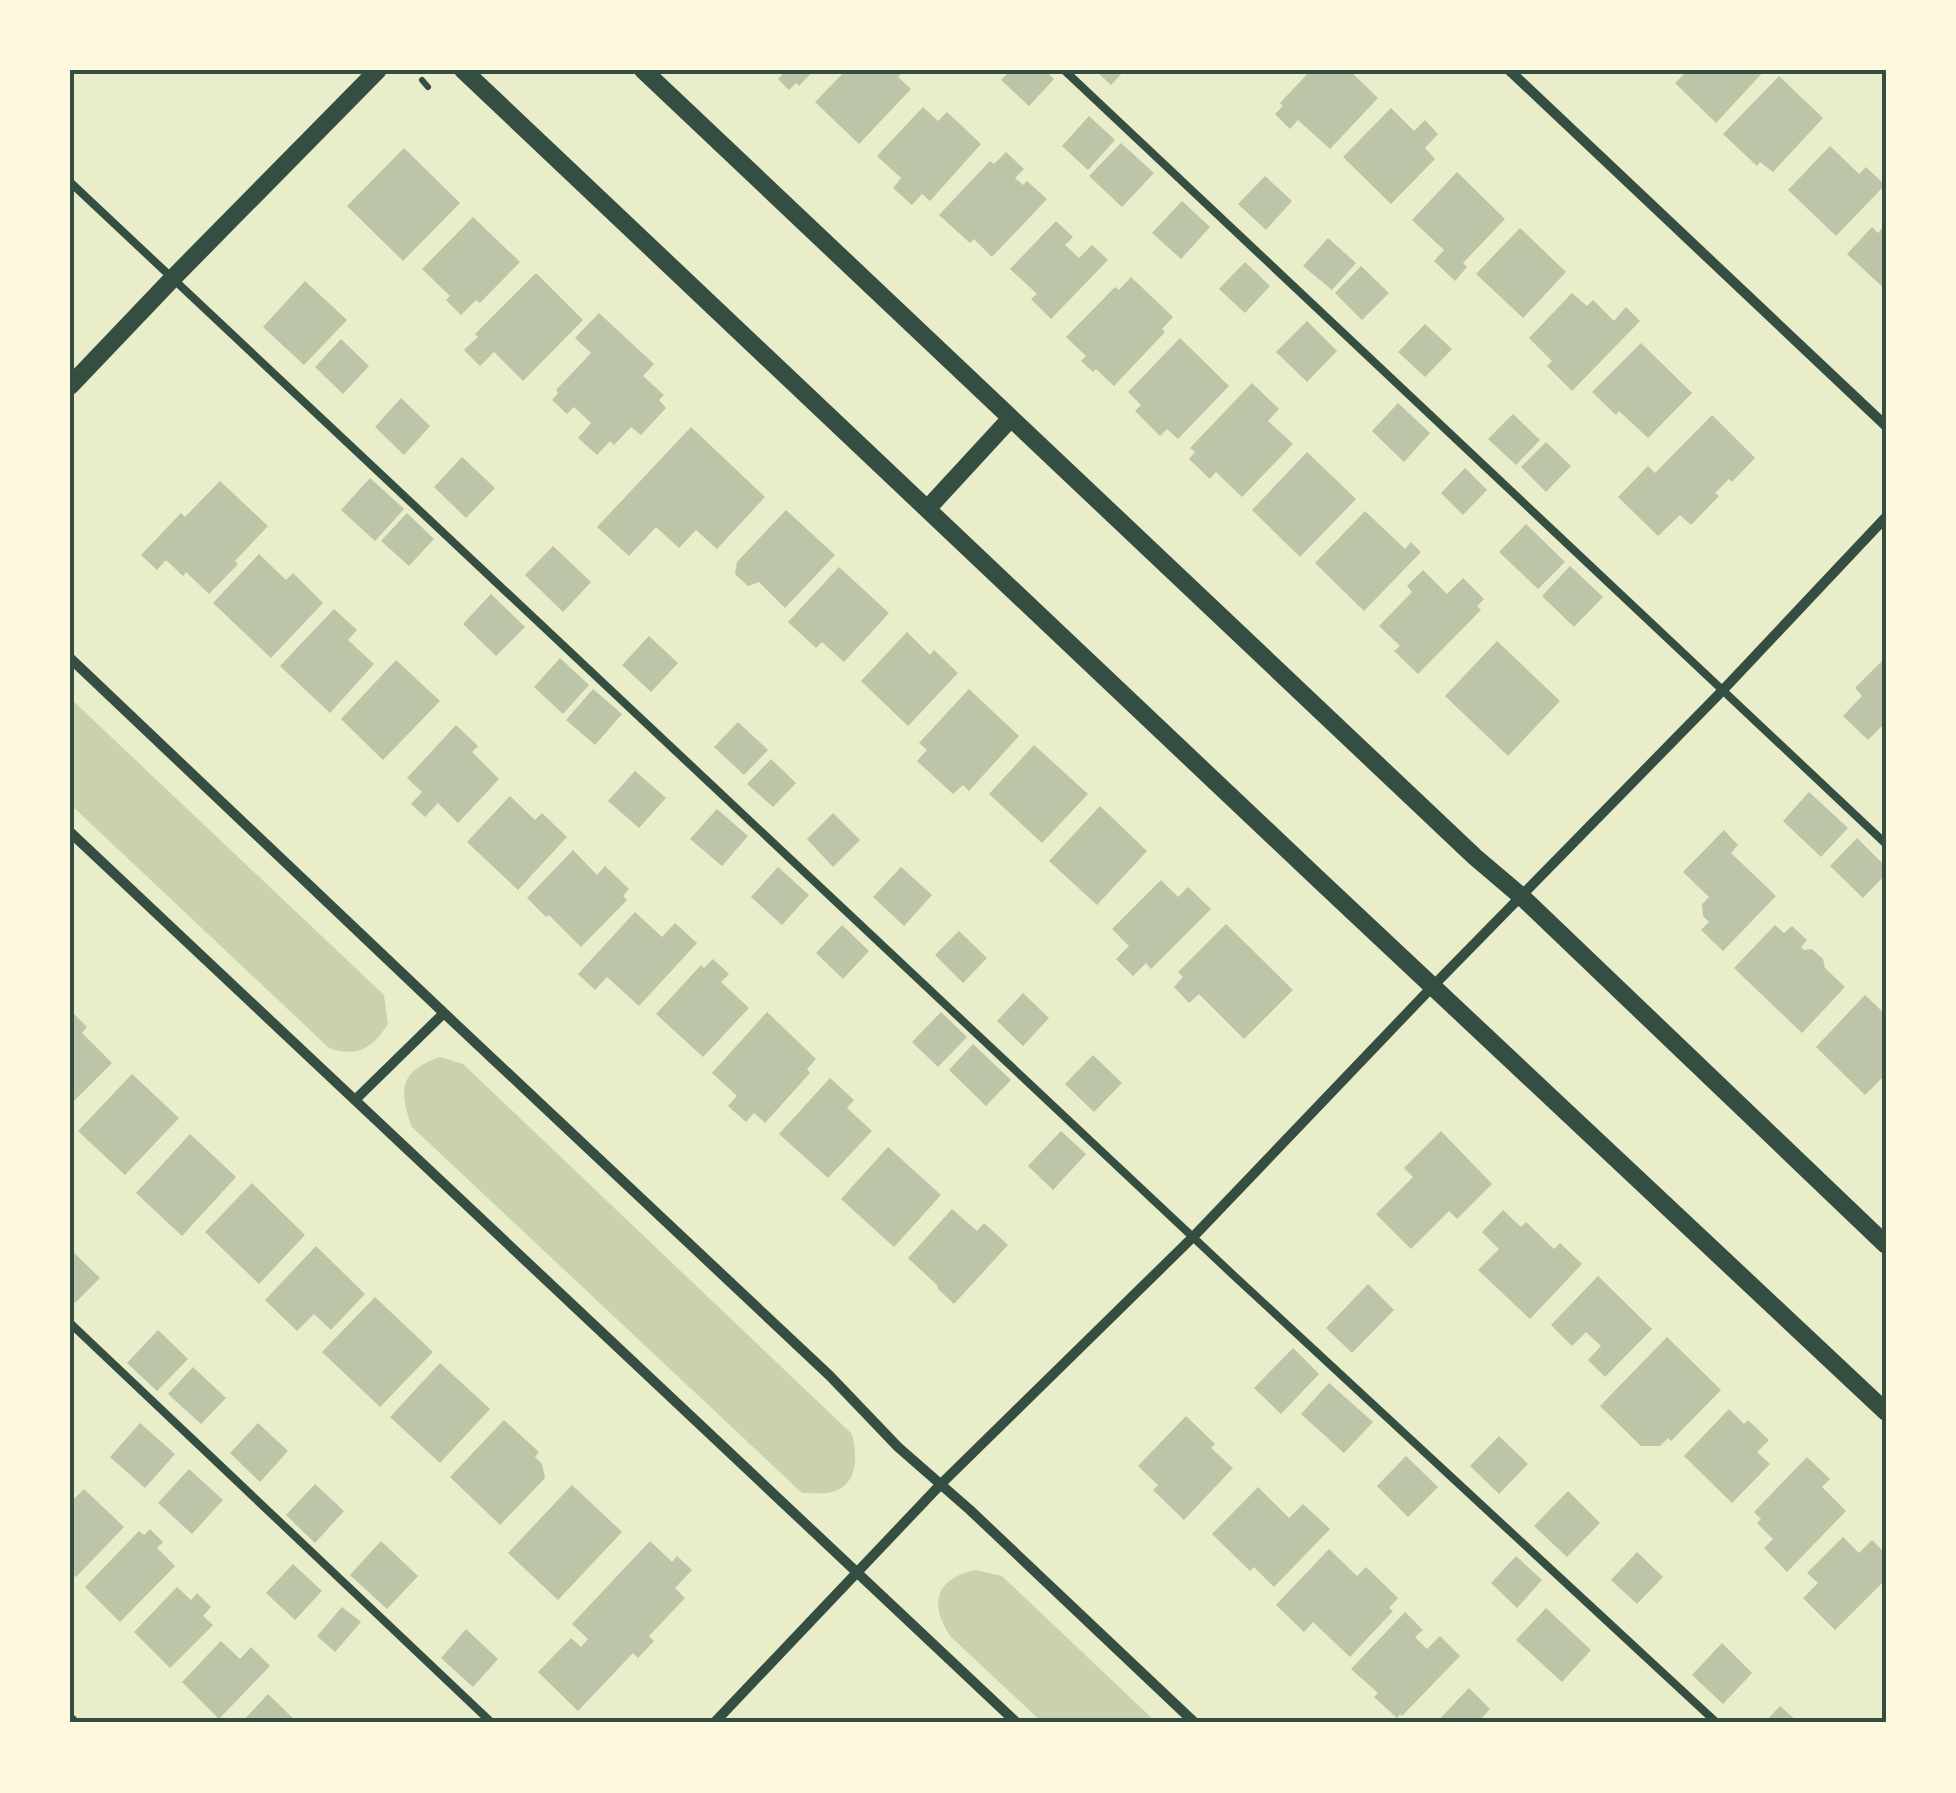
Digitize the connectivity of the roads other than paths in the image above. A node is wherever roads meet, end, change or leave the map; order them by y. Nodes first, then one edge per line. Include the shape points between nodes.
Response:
1 (378, 70) edge
2 (464, 70) edge
3 (642, 70) edge
4 (1064, 70) edge
5 (1509, 70) edge
6 (70, 182) edge
7 (173, 278) junction
8 (70, 386) edge
9 (1011, 418) junction
10 (1886, 426) edge
11 (928, 508) junction
12 (1886, 517) edge
13 (70, 658) edge
14 (1723, 690) junction
15 (70, 832) edge
16 (1886, 844) edge
17 (1522, 897) junction
18 (1433, 986) junction
19 (444, 1013) junction
20 (356, 1100) junction
21 (1194, 1236) junction
22 (1886, 1245) edge
23 (70, 1324) edge
24 (1886, 1412) edge
25 (941, 1484) junction
26 (857, 1572) junction
27 (492, 1723) edge
28 (714, 1723) edge
29 (1017, 1723) edge
30 (1195, 1723) edge
31 (1717, 1723) edge

1 - 7 street
2 - 11 street
3 - 9 street
4 - 14 lane
5 - 10 street
6 - 7 lane
7 - 8 street
7 - 21 lane
9 - 11 street
9 - 17 street
11 - 18 street
12 - 14 street
13 - 19 street
14 - 16 lane
14 - 17 street
15 - 20 street
17 - 18 street
17 - 22 street
18 - 21 street
18 - 24 street
19 - 20 street
19 - 25 street
20 - 26 street
21 - 25 street
21 - 31 lane
23 - 27 lane
25 - 26 street
25 - 30 street
26 - 28 street
26 - 29 street

